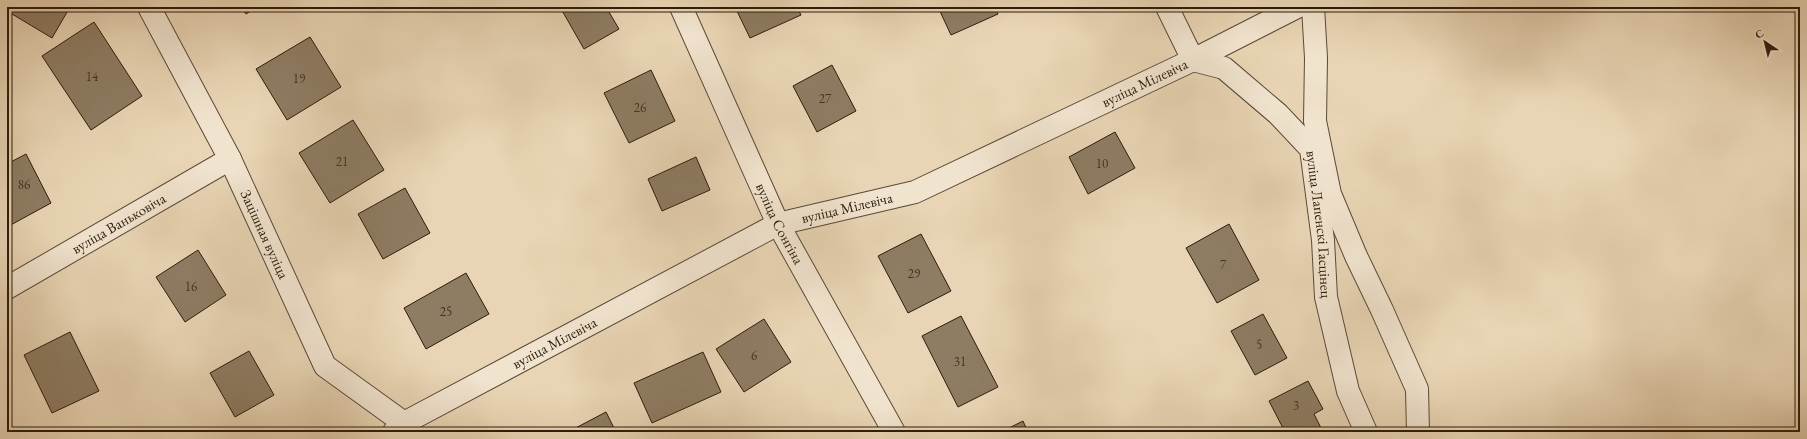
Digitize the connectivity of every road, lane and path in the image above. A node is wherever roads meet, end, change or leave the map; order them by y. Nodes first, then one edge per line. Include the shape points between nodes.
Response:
1 (149, 7) edge
2 (681, 7) edge
3 (1167, 7) edge
4 (1297, 7) edge
5 (1312, 7) edge
6 (1193, 60) junction
7 (230, 159) junction
8 (778, 224) junction
9 (7, 288) edge
10 (398, 427) edge
11 (894, 432) edge
12 (1366, 432) edge
13 (1418, 432) edge

1 - 7 street, Зацішная вуліца
2 - 8 street, вуліца Сонгіна
3 - 6 street
4 - 6 street, вуліца Мілевіча
5 - 13 street via 1316,58 1315,121 1330,194 1417,389
6 - 8 street, вуліца Мілевіча via 916,192
6 - 12 street, вуліца Лапенскі Гасцінец via 1224,68 1278,114 1311,149 1324,240 1326,297 1348,392
7 - 9 street, вуліца Ваньковіча
7 - 10 street, Зацішная вуліца via 325,366
8 - 10 street, вуліца Мілевіча
8 - 11 street, вуліца Сонгіна

